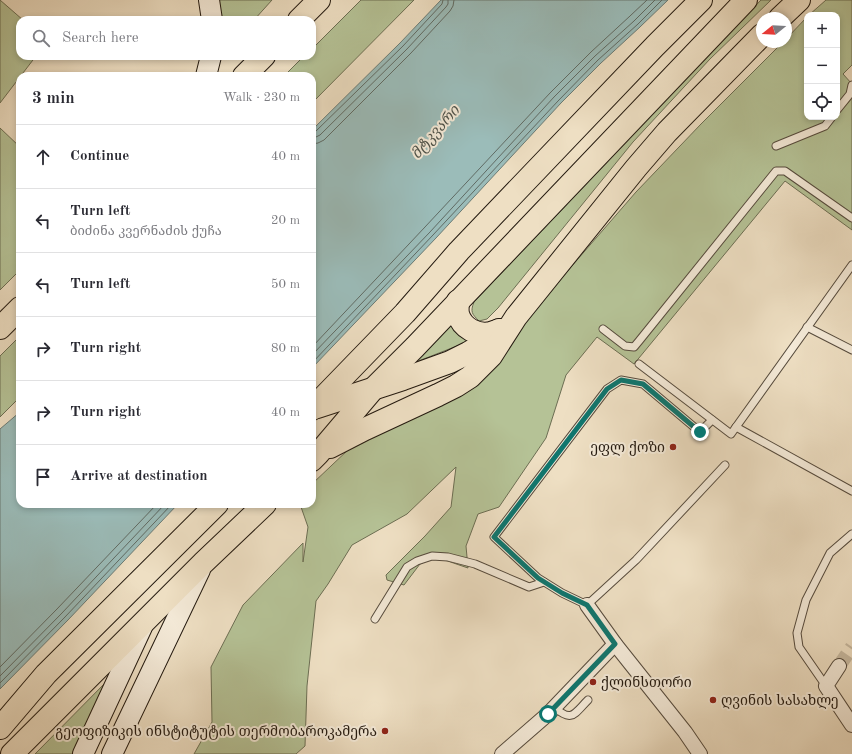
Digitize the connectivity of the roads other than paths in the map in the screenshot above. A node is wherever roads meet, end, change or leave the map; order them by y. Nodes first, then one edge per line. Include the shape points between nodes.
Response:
1 (209, 0) edge
2 (319, 0) edge
3 (701, 0) edge
4 (746, 0) edge
5 (798, 0) edge
6 (786, 12) edge
7 (211, 16) edge
8 (303, 16) edge
9 (756, 42) edge
10 (210, 60) edge
11 (260, 60) edge
12 (207, 72) edge
13 (248, 72) edge
14 (852, 86) edge
15 (851, 95) edge
16 (840, 107) edge
17 (830, 120) edge
18 (776, 146) dead end
19 (852, 218) edge
20 (852, 265) edge
21 (458, 301) junction
22 (16, 312) edge
23 (508, 323) junction
24 (807, 327) junction
25 (0, 328) edge
26 (603, 328) dead end
27 (852, 350) edge
28 (639, 364) dead end
29 (374, 388) junction
30 (316, 404) edge
31 (316, 407) edge
32 (712, 420) junction
33 (736, 427) junction
34 (316, 456) edge
35 (316, 456) edge
36 (725, 465) dead end
37 (852, 491) edge
38 (213, 508) edge
39 (261, 508) edge
40 (199, 522) junction
41 (852, 534) edge
42 (203, 563) junction
43 (544, 582) junction
44 (587, 605) junction
45 (375, 620) dead end
46 (144, 621) junction
47 (615, 644) junction
48 (839, 666) tunnel mouth
49 (826, 686) junction
50 (588, 700) dead end
51 (554, 707) junction
52 (852, 725) edge
53 (0, 728) edge
54 (12, 754) edge
55 (83, 754) edge
56 (112, 754) edge
57 (502, 754) edge
58 (700, 754) edge

1 - 7 main road
2 - 8 main road
3 - 30 main road via 465,246 405,314
4 - 21 main road
5 - 6 main road
9 - 23 main road via 667,132
10 - 12 main road
11 - 13 main road
14 - 15 lane
15 - 16 lane
17 - 18 lane via 825,126
19 - 26 lane via 785,171 776,171 634,347 625,346
20 - 24 lane
21 - 23 main road via 460,318 475,332 491,333
21 - 29 main road
22 - 25 main road
23 - 29 main road via 480,346 462,356 428,371
23 - 34 main road via 490,356 470,377 438,395 343,439
24 - 27 lane
24 - 33 lane
28 - 32 lane
29 - 31 main road
29 - 35 main road
32 - 33 lane via 731,434
32 - 43 lane via 700,432 643,384 621,380 607,389 494,537
33 - 37 lane
36 - 44 lane via 636,560
38 - 40 main road
39 - 42 main road
40 - 46 main road
40 - 53 main road via 46,674
41 - 49 lane via 830,553 806,600 797,633 799,647
42 - 46 main road
42 - 56 main road
43 - 44 lane
43 - 45 lane via 529,587 475,564 432,556 407,567
44 - 47 street
46 - 54 main road
46 - 55 main road
47 - 51 street
47 - 58 street
48 - 49 street
49 - 52 street
50 - 51 lane via 568,716
51 - 57 street

